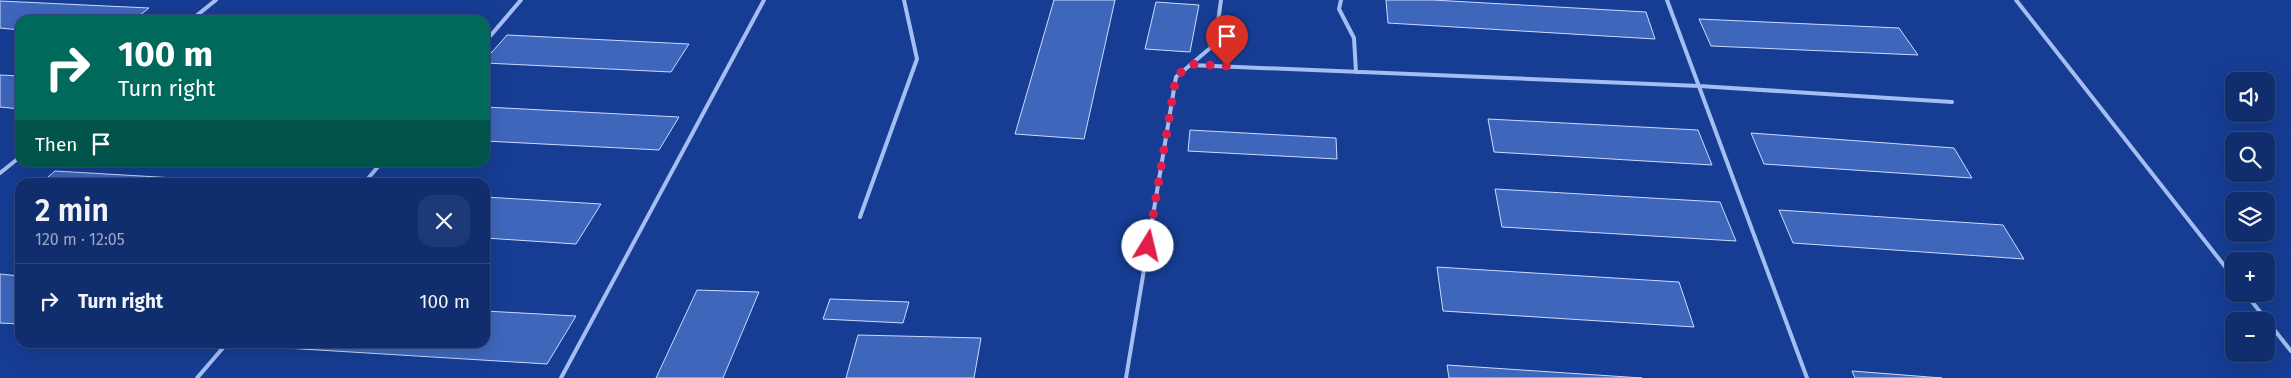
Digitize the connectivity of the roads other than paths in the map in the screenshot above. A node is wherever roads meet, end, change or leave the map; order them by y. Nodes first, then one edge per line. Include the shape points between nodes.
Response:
1 (216, 0) edge
2 (521, 0) edge
3 (764, 0) edge
4 (904, 0) edge
5 (1221, 0) edge
6 (1341, 0) edge
7 (1667, 0) edge
8 (2016, 0) edge
9 (197, 15) edge
10 (490, 36) edge
11 (1190, 64) junction
12 (1356, 72) junction
13 (1699, 86) junction
14 (1952, 102) dead end
15 (15, 161) edge
16 (378, 167) edge
17 (0, 173) edge
18 (368, 178) edge
19 (860, 218) dead end
20 (2225, 267) edge
21 (2252, 302) edge
22 (223, 348) edge
23 (2291, 351) edge
24 (198, 378) edge
25 (561, 378) edge
26 (1126, 378) edge
27 (1807, 378) edge

1 - 9 lane
2 - 10 lane
3 - 25 lane
4 - 19 lane via 917,59
5 - 11 lane via 1215,44
6 - 12 lane via 1339,9 1354,38
7 - 13 lane
8 - 20 lane
11 - 12 lane
11 - 26 lane via 1176,77
12 - 13 lane
13 - 14 lane
13 - 27 lane
15 - 17 lane
16 - 18 lane
21 - 23 lane
22 - 24 lane

